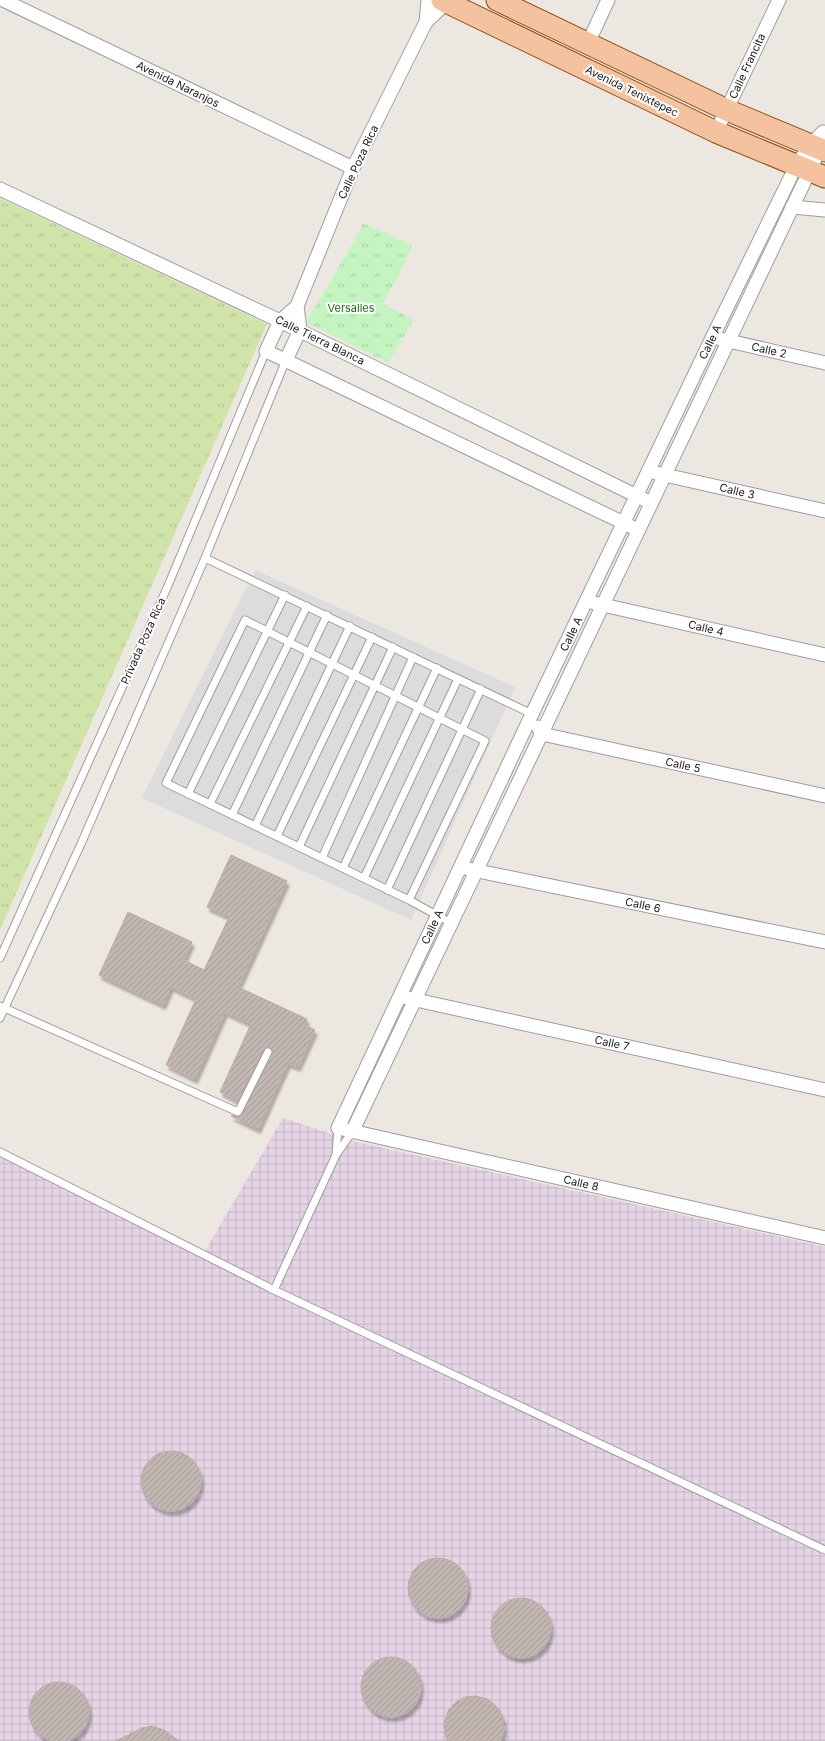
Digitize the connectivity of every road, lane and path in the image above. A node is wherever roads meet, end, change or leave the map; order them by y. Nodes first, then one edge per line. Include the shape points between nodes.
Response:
1 (3, 0) edge
2 (497, 0) edge
3 (608, 0) edge
4 (779, 0) edge
5 (439, 1) edge
6 (426, 22) junction
7 (588, 43) junction
8 (727, 110) junction
9 (716, 132) junction
10 (821, 141) edge
11 (353, 168) junction
12 (810, 171) edge
13 (0, 189) edge
14 (792, 207) junction
15 (825, 210) edge
16 (297, 306) junction
17 (280, 321) junction
18 (300, 330) junction
19 (712, 338) junction
20 (728, 341) junction
21 (266, 351) junction
22 (286, 360) junction
23 (825, 363) edge
24 (649, 471) junction
25 (664, 475) junction
26 (638, 495) junction
27 (652, 503) junction
28 (825, 511) edge
29 (624, 523) junction
30 (639, 530) junction
31 (205, 558) junction
32 (285, 596) junction
33 (587, 601) junction
34 (603, 605) junction
35 (307, 606) junction
36 (328, 615) junction
37 (350, 626) junction
38 (267, 631) junction
39 (372, 637) junction
40 (288, 642) junction
41 (393, 647) junction
42 (309, 653) junction
43 (825, 655) edge
44 (413, 657) junction
45 (332, 664) junction
46 (437, 668) junction
47 (353, 674) junction
48 (458, 679) junction
49 (375, 686) junction
50 (481, 689) junction
51 (396, 696) junction
52 (419, 708) junction
53 (532, 714) junction
54 (439, 718) junction
55 (462, 730) junction
56 (542, 734) junction
57 (188, 794) junction
58 (825, 796) edge
59 (210, 804) junction
60 (232, 815) junction
61 (255, 826) junction
62 (277, 836) junction
63 (299, 847) junction
64 (322, 858) junction
65 (460, 867) junction
66 (343, 868) junction
67 (476, 870) junction
68 (364, 878) junction
69 (387, 890) junction
70 (409, 900) junction
71 (438, 916) junction
72 (451, 923) junction
73 (825, 942) edge
74 (0, 958) edge
75 (399, 996) junction
76 (414, 1000) junction
77 (2, 1007) edge
78 (0, 1018) edge
79 (268, 1052) dead end
80 (825, 1090) edge
81 (338, 1128) junction
82 (352, 1132) junction
83 (0, 1152) edge
84 (336, 1154) junction
85 (825, 1238) edge
86 (274, 1290) junction
87 (825, 1550) edge

1 - 11 street, Avenida Naranjos
2 - 7 main road
3 - 7 street
4 - 8 street, Calle Francita
5 - 6 street, Calle Poza Rica
5 - 6 street, Calle Poza Rica
5 - 9 main road, Avenida Tenixtepec
6 - 11 street, Calle Poza Rica
7 - 8 main road
8 - 9 street, Calle Francita
8 - 10 main road
9 - 12 main road, Avenida Tenixtepec
10 - 12 street, Calle A
11 - 16 street, Calle Poza Rica
12 - 14 street, Calle A
12 - 19 street, Calle A
13 - 17 street, Calle Tierra Blanca
14 - 15 street
14 - 20 street, Calle A
16 - 17 street, Calle Poza Rica
16 - 18 street, Calle Poza Rica
17 - 18 street, Calle Tierra Blanca
17 - 21 street, Privada Poza Rica
18 - 22 street
18 - 26 street, Calle Tierra Blanca
19 - 20 street, Calle 2
19 - 24 street, Calle A
20 - 23 street, Calle 2
20 - 25 street, Calle A
21 - 22 street
21 - 74 lane, Privada Poza Rica via 167,588
22 - 29 street
22 - 31 lane
24 - 25 street, Calle 3
24 - 26 street, Calle A
25 - 27 street, Calle A
25 - 28 street, Calle 3
26 - 27 street, Calle Tierra Blanca
26 - 29 street, Calle A
27 - 30 street, Calle A
29 - 30 street
29 - 33 street, Calle A
30 - 34 street, Calle A
31 - 32 lane
31 - 77 lane via 81,844
32 - 35 lane
32 - 38 lane
33 - 34 street, Calle 4
33 - 53 street, Calle A
34 - 43 street, Calle 4
34 - 56 street, Calle A
35 - 36 lane
35 - 40 lane
36 - 37 lane
36 - 42 lane
37 - 39 lane
37 - 45 lane
38 - 40 lane
38 - 57 lane
38 - 57 lane via 245,620 176,761 166,783
39 - 41 lane
39 - 47 lane
40 - 42 lane
40 - 59 lane
41 - 44 lane
41 - 49 lane
42 - 45 lane
42 - 60 lane
44 - 46 lane
44 - 51 lane
45 - 47 lane
45 - 61 lane
46 - 48 lane
46 - 52 lane
47 - 49 lane
47 - 62 lane
48 - 50 lane
48 - 54 lane
49 - 51 lane
49 - 63 lane
50 - 53 lane
50 - 55 lane
51 - 52 lane
51 - 64 lane
52 - 54 lane
52 - 66 lane
53 - 56 street
53 - 65 street, Calle A
54 - 55 lane
54 - 68 lane
55 - 69 lane
55 - 70 lane via 485,741
56 - 58 street, Calle 5
56 - 67 street, Calle A
57 - 59 lane
59 - 60 lane
60 - 61 lane
61 - 62 lane
62 - 63 lane
63 - 64 lane
64 - 66 lane
65 - 67 street, Calle 6
65 - 71 street, Calle A
66 - 68 lane
67 - 72 street, Calle A
67 - 73 street, Calle 6
68 - 69 lane
69 - 70 lane
70 - 71 lane
71 - 72 lane
71 - 75 street, Calle A
72 - 76 street, Calle A
75 - 76 street, Calle 7
75 - 81 street, Calle A
76 - 80 street, Calle 7
76 - 82 street, Calle A
77 - 78 lane
77 - 79 lane via 238,1112
81 - 82 street, Calle 8
81 - 84 lane
82 - 84 lane
82 - 85 street, Calle 8
83 - 86 lane
84 - 86 lane
86 - 87 lane

